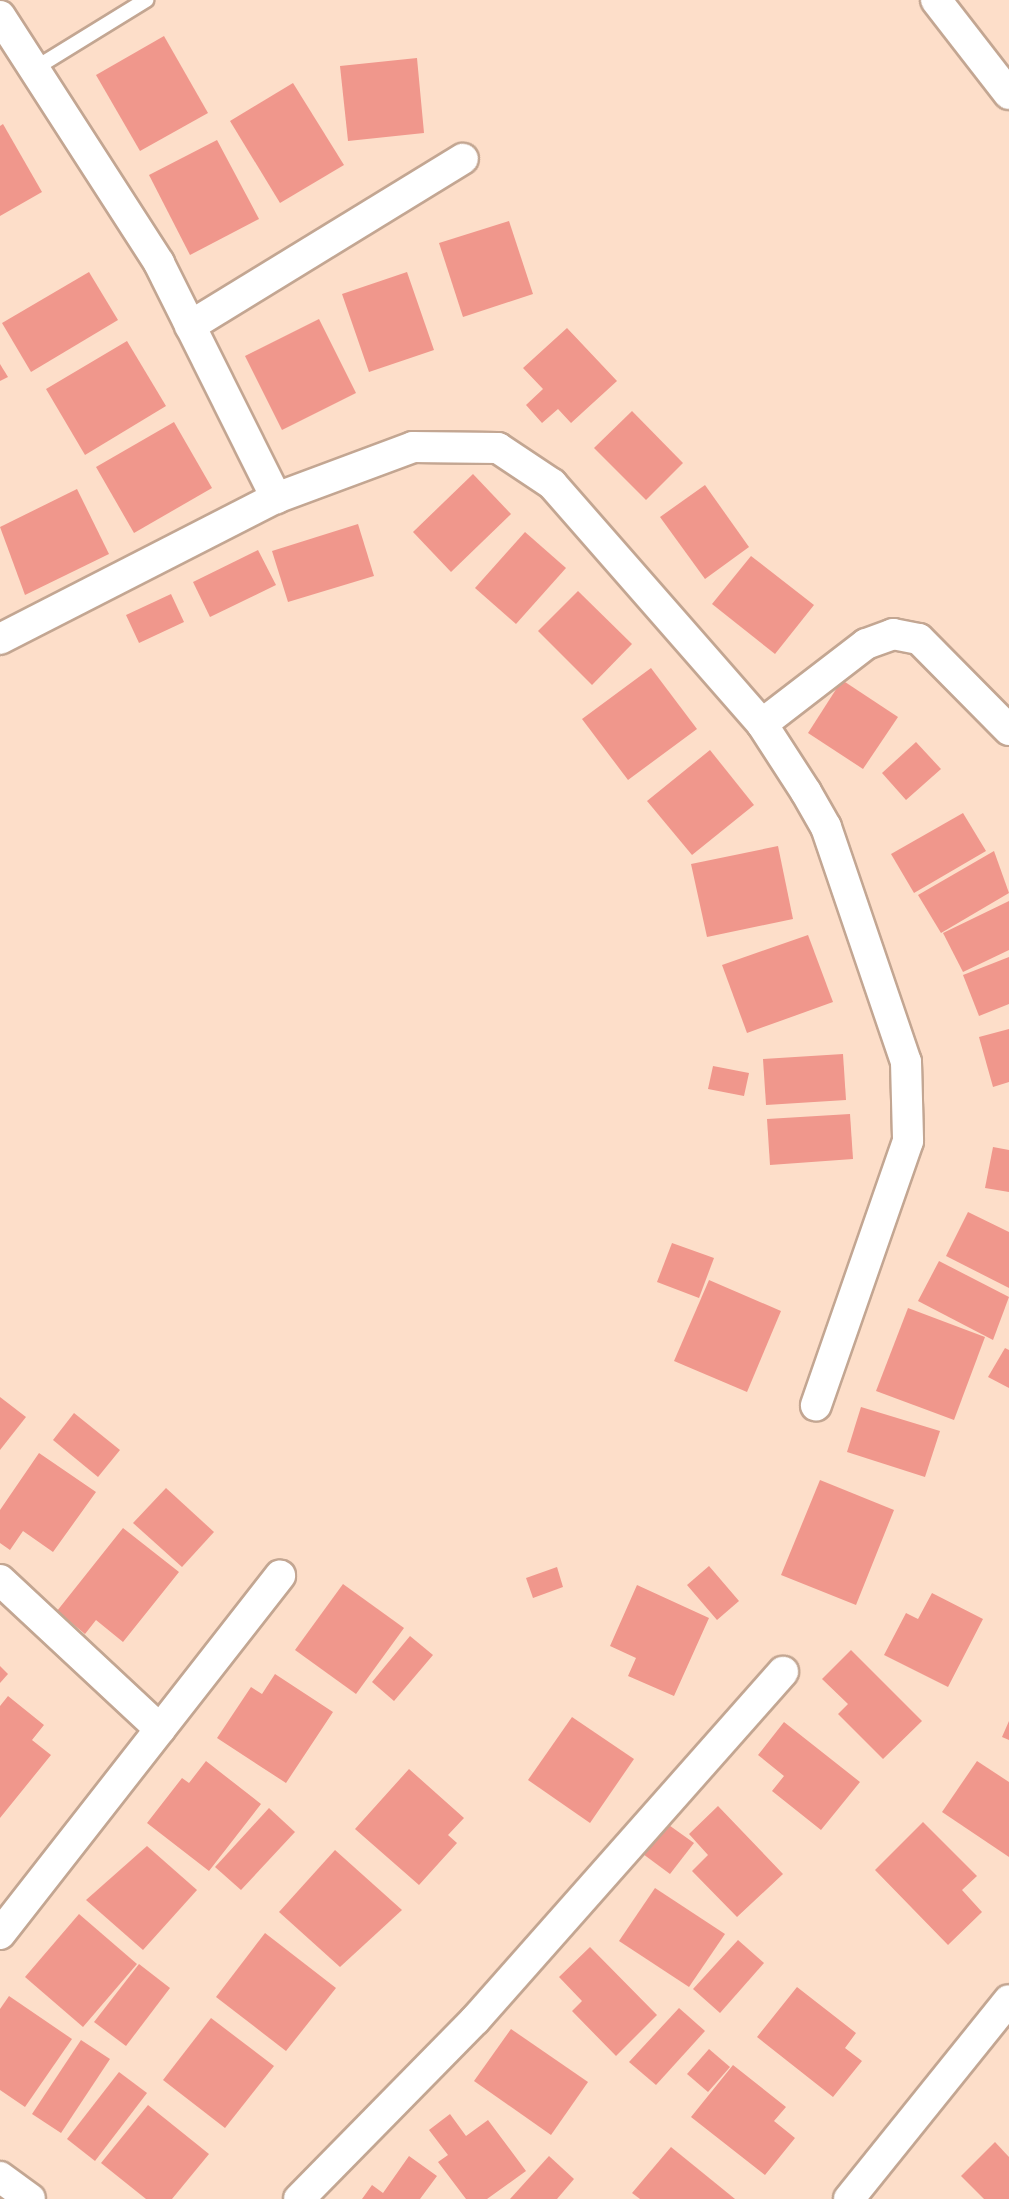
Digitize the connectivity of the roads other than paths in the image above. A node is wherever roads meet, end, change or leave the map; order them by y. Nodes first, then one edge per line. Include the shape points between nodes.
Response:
1 (146, 0) edge
2 (936, 0) edge
3 (0, 16) edge
4 (34, 69) junction
5 (1009, 94) edge
6 (463, 159) dead end
7 (190, 326) junction
8 (276, 498) junction
9 (0, 638) edge
10 (762, 724) junction
11 (1009, 730) edge
12 (816, 1405) dead end
13 (280, 1575) dead end
14 (0, 1580) edge
15 (783, 1672) dead end
16 (160, 1729) junction
17 (0, 1934) edge
18 (1009, 2000) edge
19 (0, 2177) edge
20 (30, 2199) edge
21 (299, 2199) edge
22 (849, 2199) edge

1 - 4 lane
2 - 5 street
3 - 4 street
4 - 7 street via 159,263
6 - 7 street
7 - 8 street
8 - 9 street
8 - 10 street via 413,447 498,448 552,484
10 - 11 street via 866,644 893,634 919,639
10 - 12 street via 826,827 906,1062 911,1101 908,1141
13 - 16 street
14 - 16 street
15 - 21 street via 475,2020
16 - 17 street
18 - 22 street
19 - 20 street

